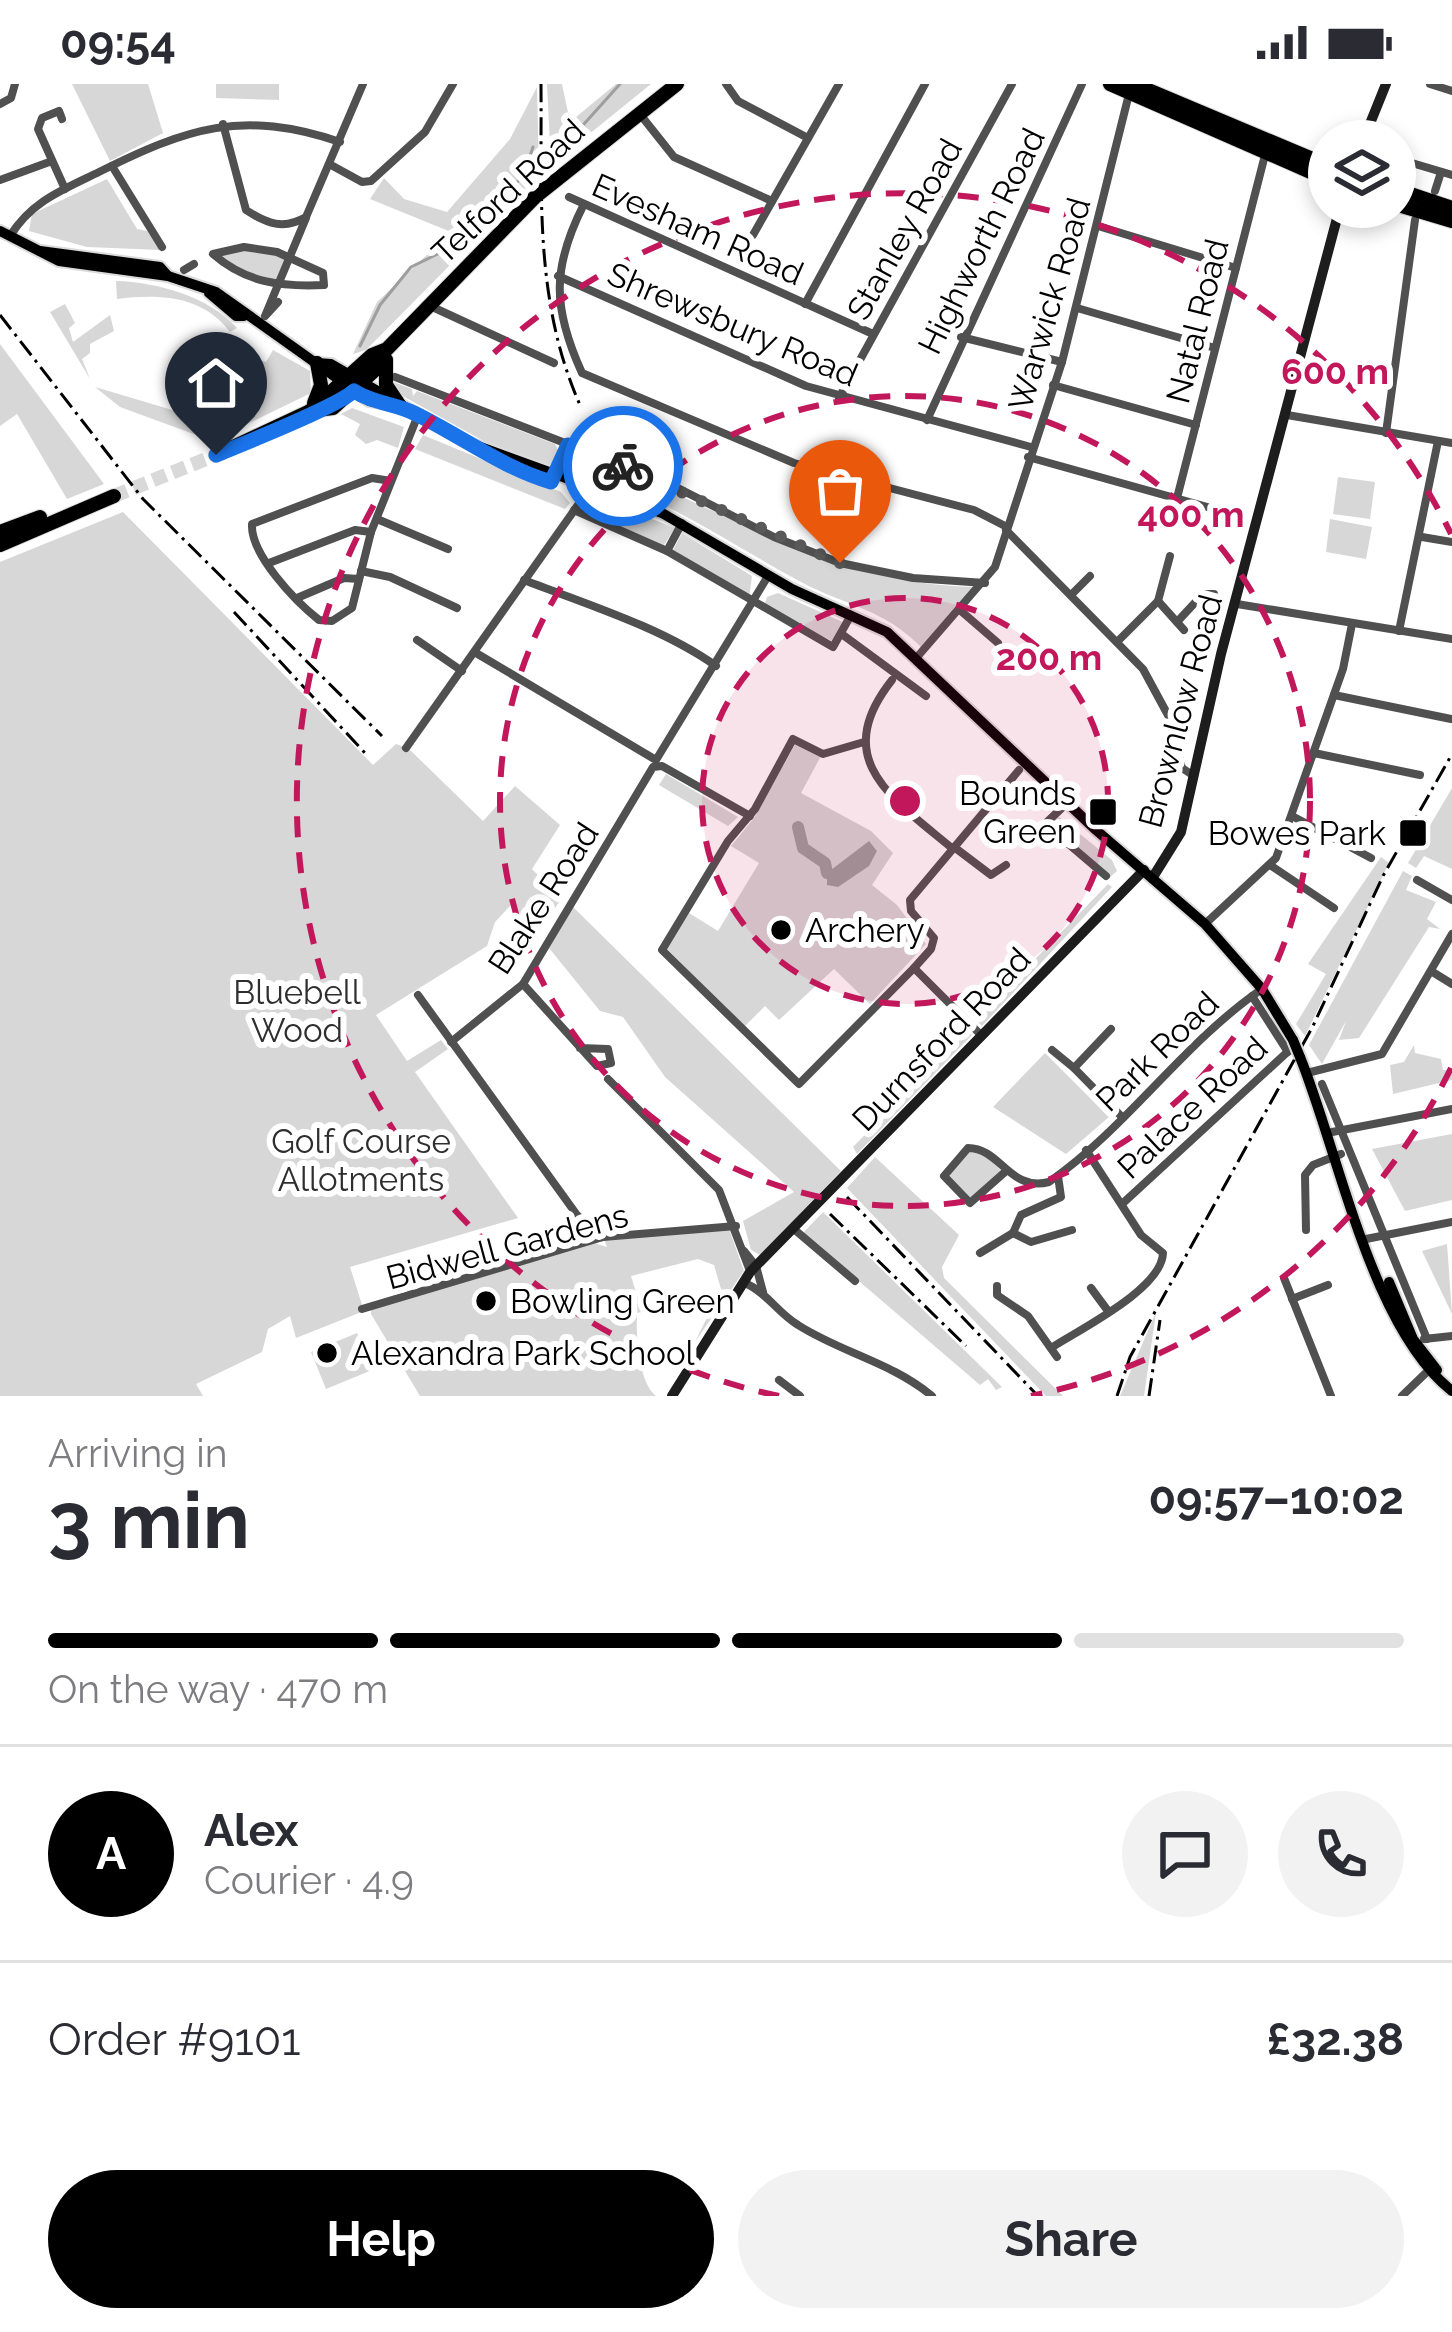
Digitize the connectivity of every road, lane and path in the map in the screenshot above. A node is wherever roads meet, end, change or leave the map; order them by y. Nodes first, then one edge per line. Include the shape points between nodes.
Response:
1 (15, 84) edge
2 (363, 84) edge
3 (453, 84) edge
4 (677, 84) edge
5 (726, 84) edge
6 (839, 84) edge
7 (926, 84) edge
8 (1012, 84) edge
9 (1082, 84) edge
10 (1110, 84) edge
11 (1386, 84) edge
12 (1430, 84) edge
13 (1132, 87) edge
14 (1452, 92) edge
15 (0, 104) edge
16 (58, 111) dead end
17 (638, 111) junction
18 (1371, 120) edge
19 (223, 124) junction
20 (808, 138) junction
21 (340, 142) junction
22 (1265, 155) junction
23 (52, 161) junction
24 (1308, 162) edge
25 (1416, 164) edge
26 (331, 165) junction
27 (112, 166) junction
28 (1308, 167) edge
29 (1441, 172) junction
30 (1452, 176) edge
31 (0, 181) edge
32 (65, 189) junction
33 (1435, 191) dead end
34 (569, 196) dead end
35 (1416, 196) edge
36 (772, 201) junction
37 (584, 203) junction
38 (1452, 208) edge
39 (1416, 215) edge
40 (306, 217) junction
41 (1452, 221) edge
42 (1098, 226) junction
43 (1335, 228) edge
44 (1414, 228) edge
45 (5, 234) edge
46 (753, 235) dead end
47 (162, 247) dead end
48 (40, 250) junction
49 (93, 256) junction
50 (292, 257) junction
51 (194, 264) dead end
52 (1236, 268) junction
53 (105, 270) junction
54 (184, 270) dead end
55 (557, 275) junction
56 (168, 276) junction
57 (278, 294) junction
58 (427, 304) junction
59 (805, 304) junction
60 (1077, 308) junction
61 (874, 334) junction
62 (961, 337) junction
63 (1215, 348) junction
64 (386, 355) junction
65 (1062, 362) junction
66 (317, 363) junction
67 (554, 363) dead end
68 (395, 377) dead end
69 (352, 384) junction
70 (1053, 386) junction
71 (839, 398) junction
72 (398, 405) junction
73 (313, 408) junction
74 (418, 415) junction
75 (1287, 415) junction
76 (927, 420) junction
77 (1196, 425) junction
78 (1386, 433) junction
79 (1438, 441) junction
80 (1452, 443) edge
81 (568, 445) junction
82 (213, 452) tunnel mouth
83 (1029, 452) junction
84 (553, 479) junction
85 (391, 481) junction
86 (584, 486) junction
87 (1177, 499) junction
88 (575, 509) junction
89 (1243, 517) dead end
90 (376, 519) junction
91 (682, 523) junction
92 (1006, 528) junction
93 (0, 532) edge
94 (371, 532) junction
95 (1422, 537) junction
96 (1452, 542) edge
97 (0, 545) edge
98 (448, 549) dead end
99 (667, 551) junction
100 (1170, 556) dead end
101 (269, 563) junction
102 (360, 575) junction
103 (768, 576) junction
104 (1090, 576) dead end
105 (524, 580) junction
106 (986, 584) junction
107 (1214, 594) dead end
108 (1071, 595) junction
109 (297, 598) junction
110 (1158, 602) junction
111 (751, 603) junction
112 (1237, 604) junction
113 (457, 608) dead end
114 (961, 611) junction
115 (851, 614) junction
116 (1352, 624) junction
117 (1399, 631) junction
118 (843, 635) junction
119 (1452, 639) edge
120 (417, 640) dead end
121 (1118, 642) junction
122 (998, 643) dead end
123 (476, 653) junction
124 (916, 655) junction
125 (716, 666) junction
126 (462, 671) junction
127 (895, 677) junction
128 (1334, 695) junction
129 (926, 696) dead end
130 (1451, 719) edge
131 (864, 742) junction
132 (406, 748) dead end
133 (1314, 753) junction
134 (656, 763) junction
135 (1019, 770) dead end
136 (1420, 775) dead end
137 (1194, 776) junction
138 (1066, 803) junction
139 (750, 816) junction
140 (1292, 816) junction
141 (953, 848) junction
142 (1371, 858) dead end
143 (1006, 865) dead end
144 (1270, 865) junction
145 (1149, 873) junction
146 (1106, 876) dead end
147 (1418, 880) dead end
148 (1452, 900) edge
149 (1334, 908) dead end
150 (1205, 924) junction
151 (1452, 934) edge
152 (914, 968) junction
153 (1431, 971) junction
154 (523, 984) junction
155 (1452, 984) edge
156 (1257, 993) junction
157 (418, 995) dead end
158 (1111, 1029) dead end
159 (983, 1037) junction
160 (451, 1042) junction
161 (1292, 1046) junction
162 (580, 1048) dead end
163 (1052, 1050) dead end
164 (1074, 1068) junction
165 (1312, 1077) junction
166 (608, 1079) dead end
167 (1452, 1109) edge
168 (1124, 1118) junction
169 (1334, 1131) junction
170 (1086, 1150) junction
171 (1338, 1155) junction
172 (1005, 1172) junction
173 (1058, 1176) junction
174 (1122, 1204) junction
175 (1452, 1222) edge
176 (736, 1226) junction
177 (795, 1230) junction
178 (1072, 1230) dead end
179 (1306, 1230) dead end
180 (1013, 1232) junction
181 (1379, 1234) junction
182 (603, 1238) junction
183 (980, 1253) dead end
184 (751, 1276) junction
185 (1284, 1278) dead end
186 (855, 1281) dead end
187 (997, 1286) dead end
188 (1328, 1286) dead end
189 (1091, 1288) dead end
190 (763, 1292) junction
191 (1292, 1299) junction
192 (362, 1310) dead end
193 (1108, 1310) junction
194 (1452, 1336) edge
195 (1409, 1339) junction
196 (1427, 1339) junction
197 (1431, 1368) junction
198 (779, 1380) dead end
199 (1452, 1387) edge
200 (672, 1396) edge
201 (800, 1396) edge
202 (932, 1396) edge
203 (1331, 1396) edge
204 (1402, 1396) edge

1 - 15 street
2 - 21 street
3 - 26 street via 424,132 371,181
4 - 17 highway, Telford Road
5 - 20 street via 738,101
6 - 20 street
7 - 59 street
8 - 61 street, Stanley Road
9 - 62 street, Highworth Road
10 - 13 highway
11 - 18 main road
12 - 14 street
13 - 22 highway
13 - 24 highway
13 - 42 street, Warwick Road
16 - 23 street via 38,123
17 - 36 street via 674,157
17 - 58 highway, Telford Road
19 - 21 street via 281,126
19 - 27 street via 179,134
19 - 40 street via 247,210 284,227
20 - 36 street
21 - 26 street
22 - 28 highway
22 - 52 street, Natal Road
23 - 31 street
23 - 32 street
25 - 29 street
26 - 40 street
27 - 32 street
27 - 47 street
29 - 30 street
29 - 33 street
32 - 45 street via 29,208
34 - 37 street, Evesham Road
35 - 38 highway
36 - 46 street
37 - 55 street
37 - 59 street, Evesham Road
39 - 41 highway
40 - 50 street
42 - 52 street
42 - 60 street, Warwick Road
43 - 75 main road, Brownlow Road
44 - 78 street
45 - 48 main road
48 - 49 main road
48 - 53 main road
49 - 53 main road
49 - 56 main road via 160,267
50 - 57 street
50 - 57 street via 323,273 324,285
50 - 57 street via 259,247 214,254
51 - 54 street
52 - 63 street, Natal Road
53 - 56 main road
55 - 71 street, Shrewsbury Road
55 - 92 street via 582,374 794,463 974,510
56 - 66 main road via 216,292
58 - 64 highway, Telford Road
58 - 67 street
59 - 61 street, Evesham Road
60 - 63 street
60 - 65 street, Warwick Road
61 - 71 street, Stanley Road
62 - 65 street
62 - 76 street, Highworth Road
63 - 77 street, Natal Road
64 - 69 highway, Telford Road
64 - 72 highway via 386,386
65 - 70 street, Warwick Road
66 - 69 main road
66 - 73 highway
68 - 81 street
69 - 72 main road
69 - 73 highway, Telford Road
70 - 77 street
70 - 83 street, Warwick Road
71 - 76 street, Shrewsbury Road
72 - 74 main road
73 - 82 highway, Telford Road
74 - 84 main road
74 - 85 street
75 - 78 street
75 - 112 main road, Brownlow Road
76 - 83 street, Shrewsbury Road
77 - 87 street, Natal Road
78 - 79 street
79 - 80 street
79 - 95 street
81 - 84 street
81 - 106 street via 840,563
83 - 87 street, Shrewsbury Road
83 - 92 street, Warwick Road
84 - 86 main road
85 - 90 street
85 - 101 street via 372,478 255,521 253,538
86 - 88 street
86 - 91 main road
87 - 89 street, Shrewsbury Road
88 - 99 street
88 - 105 street
90 - 94 street
90 - 98 street
91 - 99 street
91 - 103 main road
92 - 106 street, Warwick Road
92 - 108 street
93 - 97 highway via 111,493
94 - 101 street via 355,530
94 - 102 street
95 - 96 street
95 - 117 street
99 - 111 street
100 - 110 street
101 - 109 street
102 - 109 street
102 - 109 street via 352,608 332,621 319,620
102 - 113 street via 390,577
103 - 111 street, Blake Road
103 - 115 main road
104 - 108 street
105 - 123 street
105 - 125 street via 680,640
106 - 114 street
107 - 110 street via 1203,594 1181,626
108 - 121 street
110 - 121 street
111 - 118 street via 833,647
111 - 125 street, Blake Road
112 - 116 street
112 - 137 main road, Brownlow Road
114 - 122 street
114 - 124 street
115 - 118 street
115 - 124 main road
116 - 117 street
116 - 128 street
117 - 119 street
118 - 127 street
120 - 126 street
121 - 137 street via 1151,682 1182,768
123 - 126 street
123 - 134 street
124 - 127 street
124 - 138 main road
125 - 134 street, Blake Road
126 - 132 street
127 - 129 street
127 - 131 street via 871,711
128 - 130 street
128 - 133 street
131 - 139 street via 824,754 794,740
131 - 141 street via 871,772
133 - 136 street
133 - 140 street
134 - 139 street
134 - 154 street, Blake Road
135 - 141 street
137 - 145 main road, Brownlow Road via 1178,838
138 - 145 main road
138 - 146 street via 1045,824
139 - 152 street via 662,950 794,1082 803,1083
140 - 142 street
140 - 144 street
141 - 143 street via 991,875
141 - 152 street via 908,905 934,938
144 - 149 street
144 - 150 street
145 - 150 main road
145 - 159 main road, Durnsford Road
147 - 148 street
150 - 156 main road
151 - 153 street
152 - 159 street
153 - 155 street
153 - 165 street via 1382,1054
154 - 160 street, Blake Road
154 - 162 street
156 - 161 main road
156 - 168 street, Park Road
157 - 160 street
158 - 164 street
159 - 177 main road, Durnsford Road
160 - 182 street via 577,1215
161 - 165 main road, bridge
161 - 174 street, Palace Road
163 - 164 street
164 - 168 street
165 - 169 main road
165 - 169 street
166 - 176 street via 719,1190
167 - 169 street
168 - 170 street, Park Road
169 - 171 main road
169 - 181 street
170 - 173 street, Park Road
170 - 174 street
171 - 179 street via 1305,1175
171 - 181 main road
172 - 172 street via 975,1147 944,1176 970,1204
172 - 173 street via 1038,1185
173 - 180 street, Park Road via 1061,1198 1021,1215
174 - 193 street via 1163,1253 1163,1264
175 - 181 street
176 - 182 street, Bidwell Gardens
176 - 184 street
177 - 184 main road, Durnsford Road
177 - 186 street
178 - 180 street via 1030,1241
180 - 183 street
181 - 195 main road
181 - 196 street
182 - 192 street, Bidwell Gardens
184 - 190 street
184 - 190 street
184 - 200 main road, Durnsford Road
185 - 191 street
187 - 193 street via 1054,1353
188 - 191 street
189 - 193 street
190 - 202 street via 794,1323 899,1370
191 - 203 street
194 - 196 street
195 - 196 street
195 - 197 main road
197 - 199 main road
197 - 204 street
198 - 201 street

